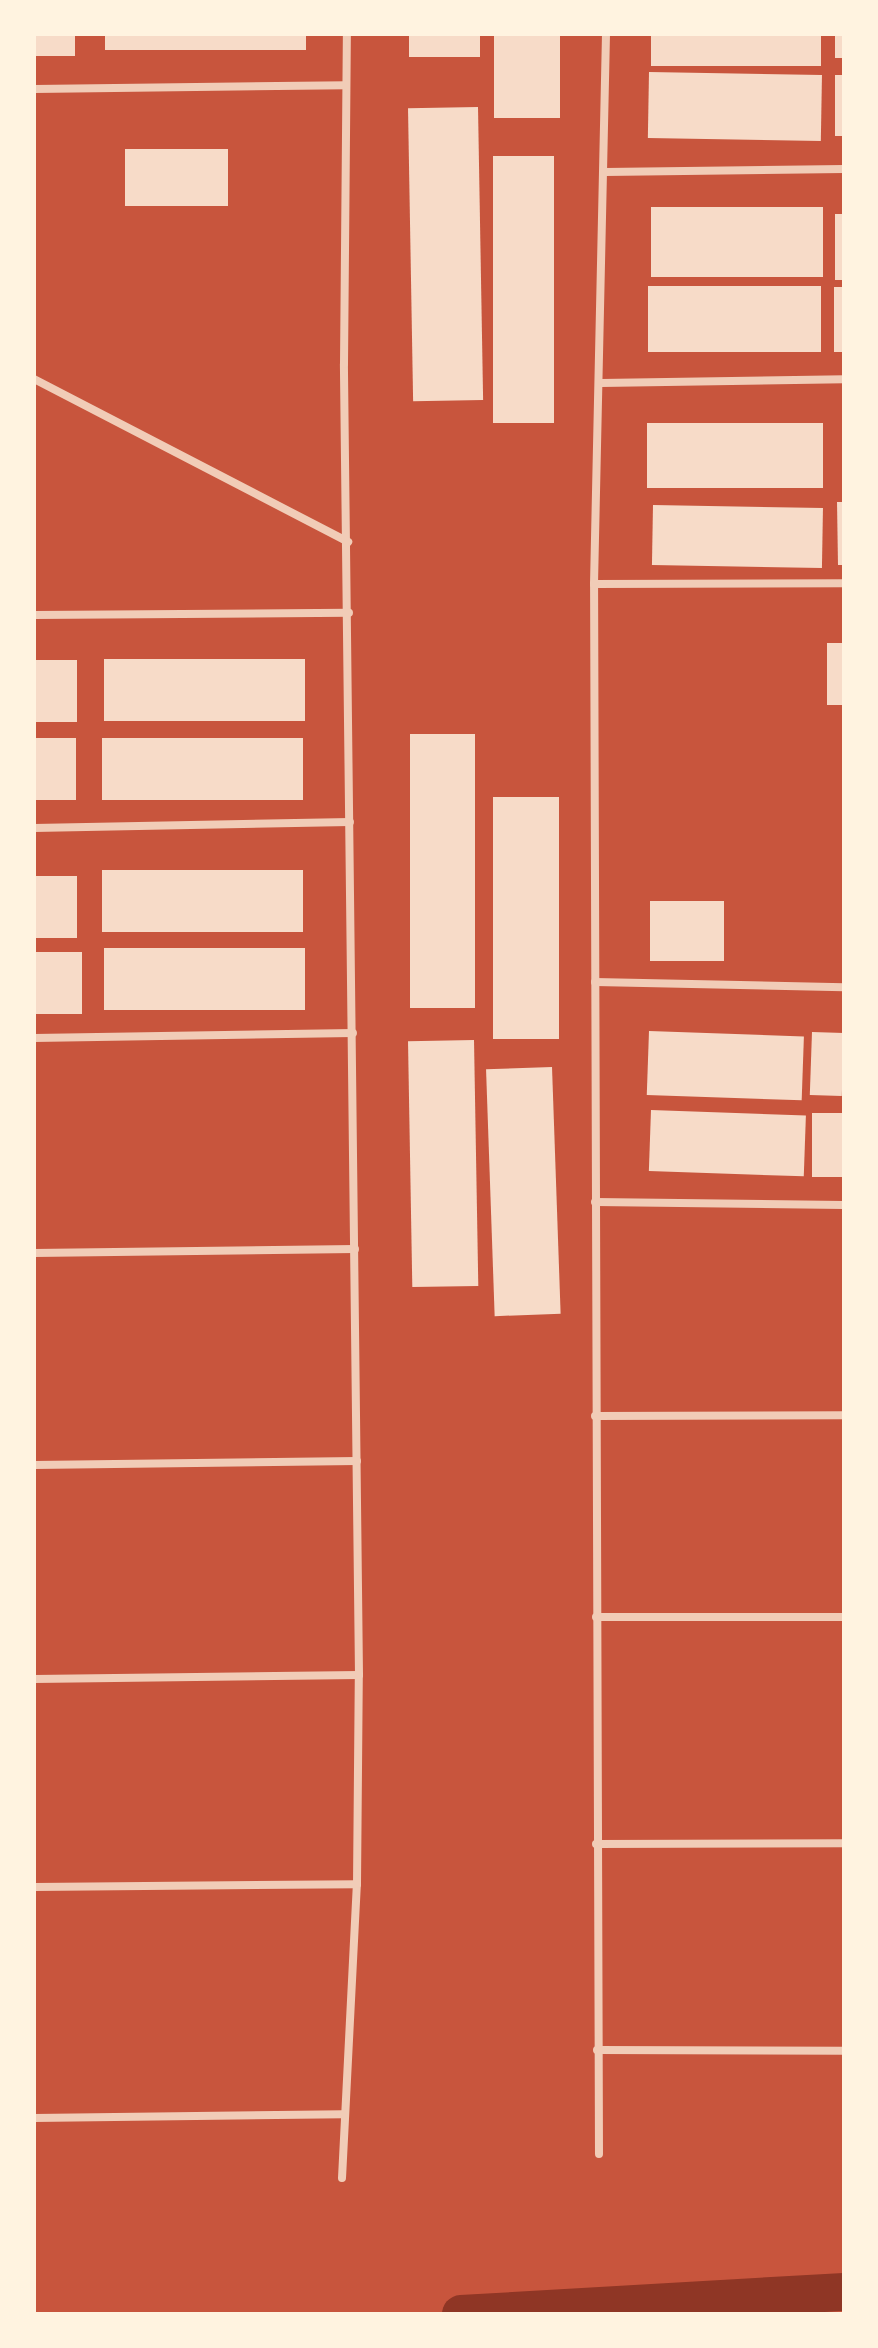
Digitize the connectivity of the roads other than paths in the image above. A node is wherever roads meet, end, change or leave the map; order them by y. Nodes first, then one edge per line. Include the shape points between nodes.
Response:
1 (347, 34) edge
2 (606, 34) edge
3 (346, 85) junction
4 (34, 89) edge
5 (844, 169) edge
6 (605, 172) junction
7 (34, 379) edge
8 (844, 379) edge
9 (601, 383) junction
10 (348, 542) junction
11 (844, 583) edge
12 (594, 584) junction
13 (349, 613) junction
14 (34, 615) edge
15 (350, 822) junction
16 (34, 828) edge
17 (595, 982) junction
18 (844, 987) edge
19 (353, 1033) junction
20 (34, 1038) edge
21 (595, 1202) junction
22 (844, 1205) edge
23 (355, 1249) junction
24 (34, 1253) edge
25 (844, 1415) edge
26 (595, 1416) junction
27 (357, 1461) junction
28 (34, 1465) edge
29 (596, 1617) junction
30 (844, 1617) edge
31 (359, 1675) junction
32 (34, 1679) edge
33 (844, 1843) edge
34 (596, 1844) junction
35 (357, 1884) junction
36 (34, 1887) edge
37 (597, 2050) junction
38 (844, 2051) edge
39 (343, 2114) junction
40 (34, 2118) edge
41 (599, 2154) dead end
42 (342, 2178) dead end

1 - 3 street
2 - 6 street
3 - 4 street
3 - 10 street
5 - 6 street
6 - 9 street
7 - 10 street
8 - 9 street
9 - 12 street
10 - 13 street
11 - 12 street
12 - 17 street
13 - 14 street
13 - 15 street
15 - 16 street
15 - 19 street
17 - 18 street
17 - 21 street
19 - 20 street
19 - 23 street
21 - 22 street
21 - 26 street
23 - 24 street
23 - 27 street
25 - 26 street
26 - 29 street
27 - 28 street
27 - 31 street
29 - 30 street
29 - 34 street
31 - 32 street
31 - 35 street
33 - 34 street
34 - 37 street
35 - 36 street
35 - 39 street
37 - 38 street
37 - 41 street
39 - 40 street
39 - 42 street

